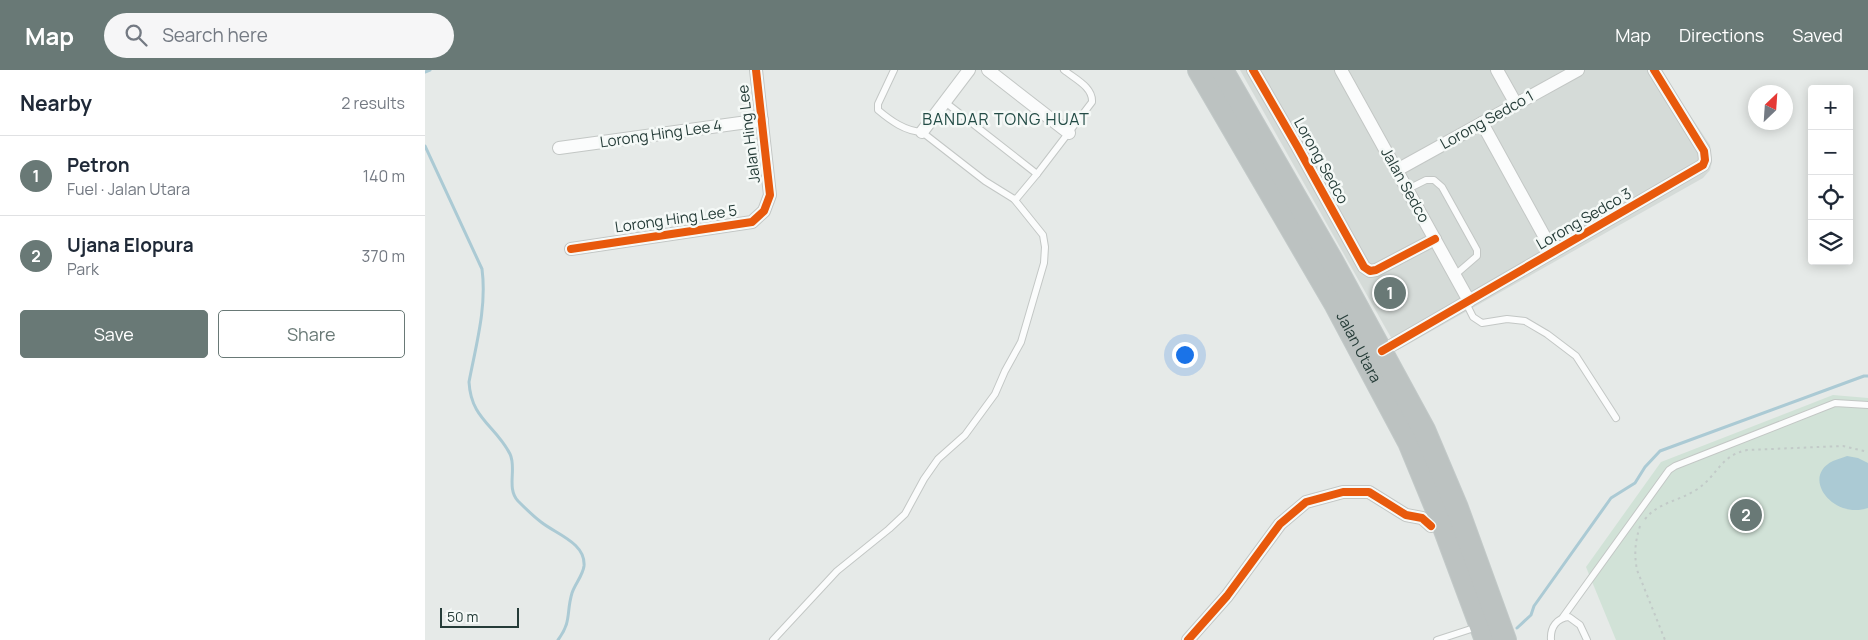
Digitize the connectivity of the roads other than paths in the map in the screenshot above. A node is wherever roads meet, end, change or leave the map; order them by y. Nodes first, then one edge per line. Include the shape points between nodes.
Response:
1 (756, 70) edge
2 (894, 70) edge
3 (969, 70) edge
4 (988, 70) edge
5 (1064, 70) edge
6 (1199, 70) edge
7 (1222, 70) edge
8 (1253, 70) edge
9 (1341, 70) edge
10 (1497, 70) edge
11 (1578, 70) edge
12 (1653, 70) edge
13 (945, 102) junction
14 (1516, 104) junction
15 (762, 120) junction
16 (1482, 122) junction
17 (922, 132) junction
18 (1069, 133) junction
19 (559, 148) dead end
20 (1397, 170) junction
21 (1037, 174) junction
22 (1408, 189) junction
23 (770, 195) joint
24 (1014, 199) junction
25 (1435, 239) junction
26 (571, 249) dead end
27 (1553, 252) junction
28 (1455, 275) junction
29 (1468, 302) junction
30 (1372, 353) junction
31 (1403, 390) junction
32 (1868, 405) edge
33 (1615, 418) dead end
34 (1436, 524) junction
35 (1563, 617) junction
36 (1477, 636) edge
37 (773, 640) edge
38 (1188, 640) edge
39 (1437, 640) edge
40 (1505, 640) edge
41 (1551, 640) edge
42 (1587, 640) edge

1 - 15 street, Jalan Hing Lee
2 - 17 lane via 877,110 911,131
3 - 13 street
4 - 18 street
5 - 18 lane via 1092,95 1092,102
6 - 30 highway, Jalan Utara via 1336,305
7 - 30 highway, Jalan Utara
8 - 25 street, Lorong Sedco via 1364,267 1376,270
9 - 20 street, Jalan Sedco
10 - 14 street
11 - 14 street, Lorong Sedco 1
12 - 27 street, Lorong Sedco 3 via 1704,151 1703,165
13 - 17 street
13 - 21 lane
14 - 16 street, Lorong Sedco 1
15 - 19 street, Lorong Hing Lee 4
15 - 23 street, Jalan Hing Lee
16 - 20 street, Lorong Sedco 1
16 - 27 street
17 - 24 lane via 985,181
18 - 21 lane
20 - 22 street, Jalan Sedco
21 - 24 lane
22 - 25 street, Jalan Sedco
22 - 28 lane via 1426,180 1438,183 1477,250 1477,256
23 - 26 street, Lorong Hing Lee 5 via 764,211 753,222
24 - 37 lane via 1043,235 1044,255 1021,342 995,394 965,435 938,459 905,514 837,571
25 - 28 street, Jalan Sedco
27 - 29 street, Lorong Sedco 3
28 - 29 street, Jalan Sedco
29 - 30 street, Lorong Sedco 3
29 - 33 lane via 1473,317 1482,323 1507,319 1525,321 1576,356
30 - 31 highway, Jalan Utara
30 - 34 highway, Jalan Utara via 1409,442
31 - 34 highway via 1450,511 1450,518
31 - 40 highway, Jalan Utara via 1446,480
32 - 35 lane via 1835,403 1669,470
34 - 36 highway, Jalan Utara
34 - 38 street via 1406,514 1369,492 1343,492 1306,502 1280,524 1227,596
35 - 41 lane via 1555,624
35 - 42 lane via 1576,620
36 - 39 lane

